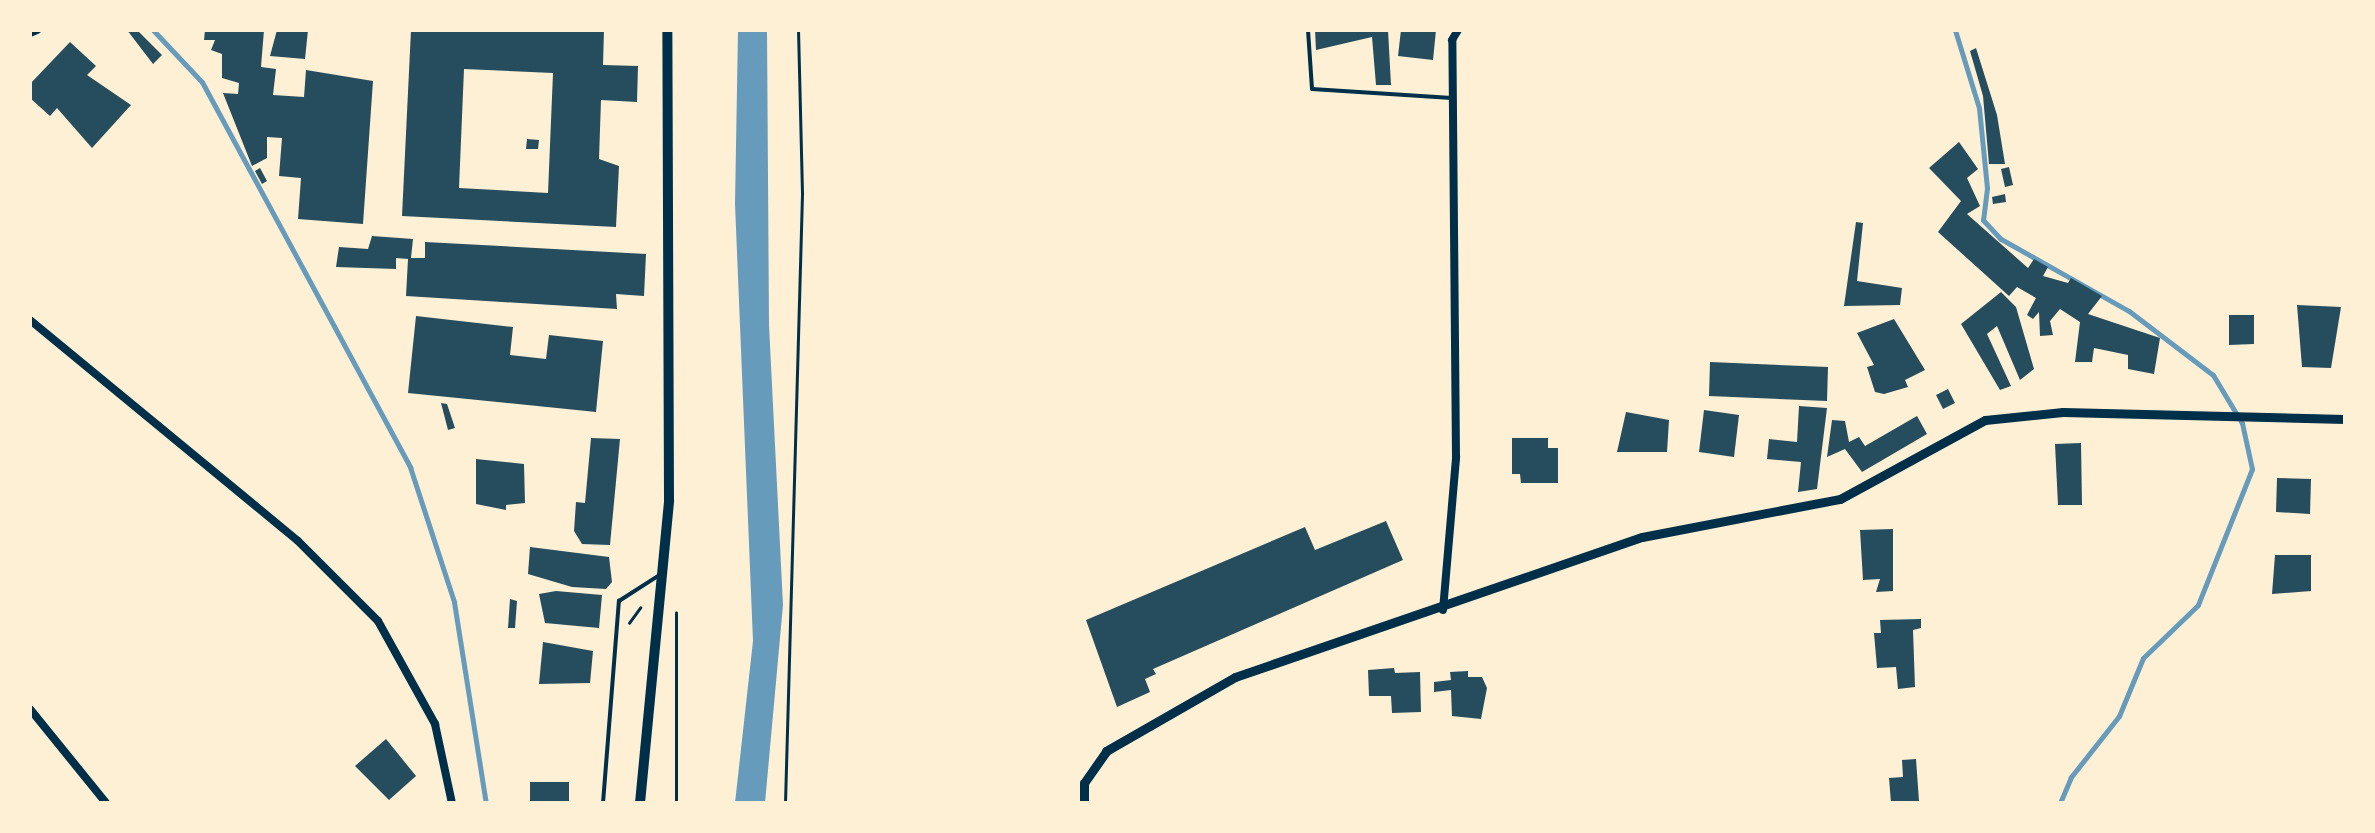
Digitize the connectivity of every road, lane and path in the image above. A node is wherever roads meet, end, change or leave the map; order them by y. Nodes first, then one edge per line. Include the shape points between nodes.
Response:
1 (37, 30) edge
2 (667, 30) edge
3 (798, 30) edge
4 (1308, 30) edge
5 (1458, 30) edge
6 (30, 33) edge
7 (1452, 98) junction
8 (30, 320) edge
9 (2345, 419) edge
10 (663, 575) junction
11 (1443, 610) junction
12 (676, 613) dead end
13 (30, 709) edge
14 (106, 803) edge
15 (452, 803) edge
16 (603, 803) edge
17 (640, 803) edge
18 (676, 803) edge
19 (785, 803) edge
20 (1084, 803) edge

1 - 6 street
2 - 10 main road via 669,483
3 - 19 path via 802,194
4 - 7 lane via 1312,88
5 - 7 street via 1452,40
7 - 11 street via 1456,457
8 - 15 street via 298,541 378,621 435,724
9 - 11 street via 2063,412 1985,420 1840,499 1642,537
10 - 16 lane via 640,582 619,600
10 - 17 main road
11 - 20 street via 1235,677 1156,717 1106,751 1084,782
12 - 18 path
13 - 14 street

